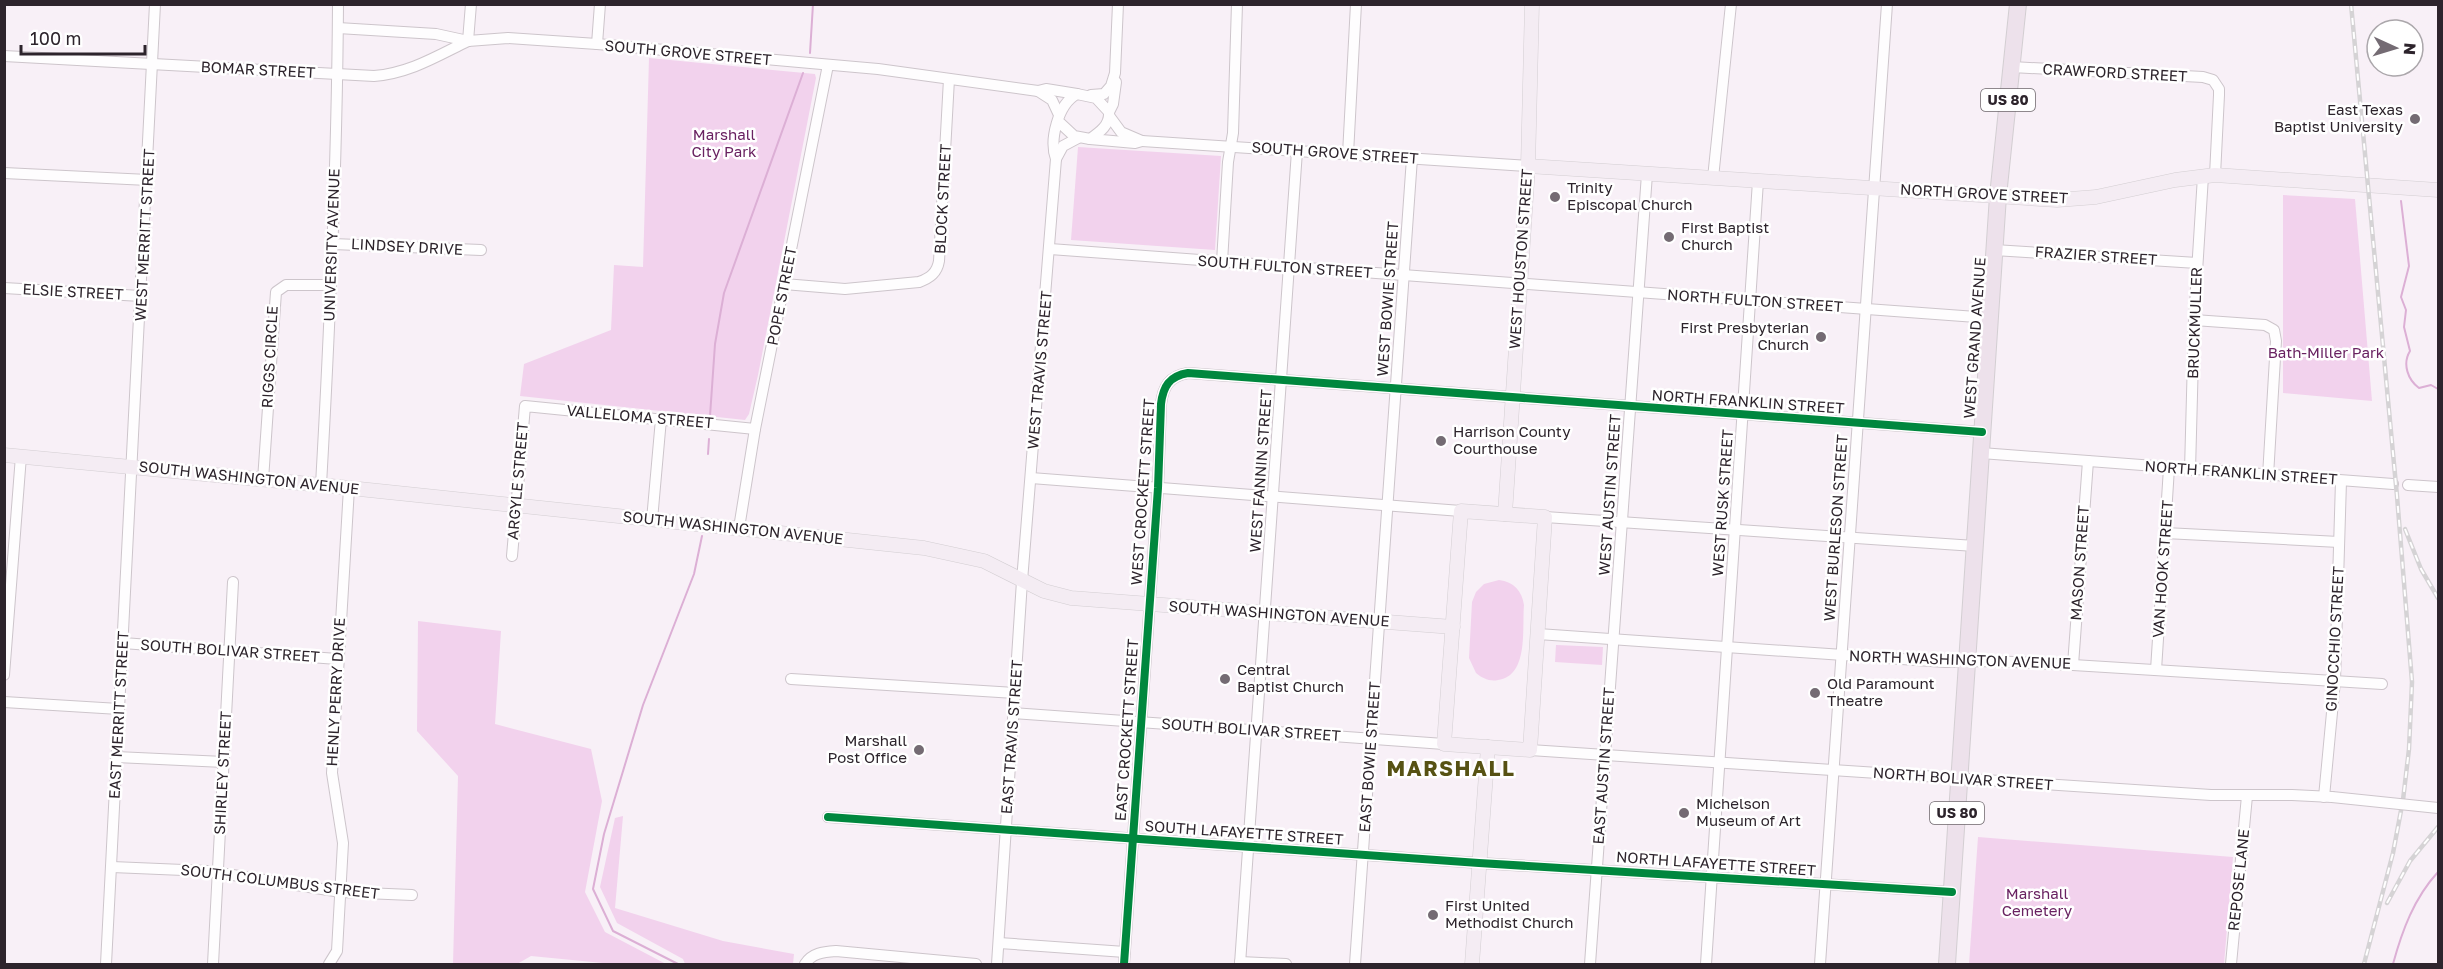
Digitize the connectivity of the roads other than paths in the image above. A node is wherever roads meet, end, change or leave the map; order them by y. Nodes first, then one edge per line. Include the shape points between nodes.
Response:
1 (155, 4) edge
2 (338, 4) edge
3 (471, 4) edge
4 (600, 4) edge
5 (1118, 4) edge
6 (1237, 4) edge
7 (1356, 4) edge
8 (1532, 4) edge
9 (1731, 4) edge
10 (1887, 4) edge
11 (2019, 4) edge
12 (338, 28) junction
13 (468, 41) junction
14 (597, 44) junction
15 (4, 56) edge
16 (154, 65) junction
17 (828, 65) junction
18 (2012, 67) junction
19 (1115, 73) junction
20 (339, 74) junction
21 (949, 79) junction
22 (2216, 83) joint
23 (1038, 91) junction
24 (1077, 94) junction
25 (1091, 95) junction
26 (1109, 114) junction
27 (1059, 119) junction
28 (1078, 138) junction
29 (1090, 139) junction
30 (1142, 141) junction
31 (1231, 147) junction
32 (1297, 151) junction
33 (1348, 154) junction
34 (1412, 158) junction
35 (1056, 159) junction
36 (1528, 166) junction
37 (4, 173) edge
38 (1647, 174) junction
39 (2209, 176) junction
40 (1713, 178) junction
41 (148, 180) junction
42 (1758, 181) junction
43 (1874, 188) junction
44 (2439, 190) edge
45 (1998, 196) junction
46 (333, 244) junction
47 (1050, 249) junction
48 (482, 250) dead end
49 (1994, 250) junction
50 (1222, 262) junction
51 (2197, 263) junction
52 (1289, 267) junction
53 (1403, 275) junction
54 (784, 284) junction
55 (1520, 284) junction
56 (331, 285) junction
57 (4, 288) edge
58 (1639, 292) junction
59 (141, 296) junction
60 (1750, 300) junction
61 (1865, 309) junction
62 (1990, 318) junction
63 (2194, 320) junction
64 (1281, 381) junction
65 (1168, 382) joint
66 (1396, 390) junction
67 (1512, 399) junction
68 (525, 406) joint
69 (1630, 407) junction
70 (1742, 415) junction
71 (661, 419) junction
72 (1857, 423) junction
73 (755, 429) junction
74 (1982, 432) junction
75 (1981, 453) junction
76 (4, 455) edge
77 (21, 456) junction
78 (2088, 461) junction
79 (132, 466) junction
80 (2169, 468) junction
81 (2190, 470) junction
82 (2268, 476) junction
83 (1031, 478) junction
84 (263, 480) junction
85 (2341, 481) junction
86 (2393, 484) dead end
87 (321, 485) junction
88 (2408, 485) dead end
89 (2439, 487) edge
90 (349, 488) junction
91 (1158, 488) junction
92 (1273, 496) junction
93 (1388, 505) junction
94 (516, 507) junction
95 (1461, 511) junction
96 (1505, 514) junction
97 (1545, 517) junction
98 (652, 520) junction
99 (1622, 522) junction
100 (739, 528) junction
101 (1735, 530) junction
102 (2165, 532) junction
103 (1849, 537) junction
104 (2339, 542) junction
105 (1975, 546) junction
106 (512, 556) dead end
107 (1022, 581) junction
108 (233, 582) dead end
109 (1150, 604) junction
110 (1265, 613) junction
111 (1379, 621) junction
112 (1453, 627) junction
113 (1538, 634) junction
114 (1613, 639) junction
115 (123, 643) junction
116 (1727, 647) junction
117 (229, 649) junction
118 (1841, 655) junction
119 (337, 659) junction
120 (1967, 662) junction
121 (2073, 665) junction
122 (2156, 670) junction
123 (4, 675) edge
124 (790, 679) dead end
125 (2335, 681) junction
126 (2382, 684) dead end
127 (1015, 693) junction
128 (4, 702) edge
129 (118, 709) junction
130 (1014, 713) junction
131 (1142, 723) junction
132 (1257, 731) junction
133 (1371, 739) junction
134 (1444, 744) junction
135 (1488, 747) junction
136 (1530, 750) junction
137 (1605, 755) junction
138 (116, 757) junction
139 (224, 762) junction
140 (1719, 763) junction
141 (1833, 771) junction
142 (1959, 779) junction
143 (2247, 796) junction
144 (2328, 797) junction
145 (2439, 808) edge
146 (828, 817) dead end
147 (1006, 830) junction
148 (1133, 838) junction
149 (1248, 846) junction
150 (1362, 854) junction
151 (1479, 862) junction
152 (112, 867) junction
153 (1596, 870) junction
154 (218, 874) junction
155 (1712, 877) junction
156 (1825, 884) junction
157 (341, 892) junction
158 (1952, 892) junction
159 (412, 895) dead end
160 (999, 943) junction
161 (1125, 952) junction
162 (808, 960) edge
163 (1240, 963) edge
164 (106, 964) edge
165 (213, 964) edge
166 (329, 964) edge
167 (976, 964) edge
168 (997, 964) edge
169 (1124, 964) edge
170 (1286, 964) edge
171 (1354, 964) edge
172 (1472, 964) edge
173 (1590, 964) edge
174 (1706, 964) edge
175 (1820, 964) edge
176 (1947, 964) edge
177 (2231, 964) edge

1 - 16 street, WEST MERRITT STREET
2 - 12 street, UNIVERSITY AVENUE
3 - 13 street
4 - 14 street
5 - 19 street
6 - 31 street
7 - 33 street
8 - 36 main road, WEST HOUSTON STREET
9 - 40 street
10 - 43 street, WEST BURLESON STREET
11 - 18 highway, WEST GRAND AVENUE / US 80
12 - 13 street, SOUTH GROVE STREET via 436,34
12 - 20 street, UNIVERSITY AVENUE
13 - 14 street, SOUTH GROVE STREET via 508,38
13 - 20 street, BOMAR STREET via 396,74
14 - 17 street, SOUTH GROVE STREET
15 - 16 street, BOMAR STREET
16 - 20 street, BOMAR STREET
16 - 41 street, WEST MERRITT STREET
17 - 21 street, SOUTH GROVE STREET
17 - 54 street, POPE STREET
18 - 22 street, CRAWFORD STREET via 2209,78
18 - 45 highway, WEST GRAND AVENUE / US 80
19 - 25 street via 1107,91
19 - 26 street
20 - 46 street, UNIVERSITY AVENUE
21 - 23 street, SOUTH GROVE STREET
21 - 54 street, BLOCK STREET via 939,261 935,272 919,282 855,288
22 - 39 street, BRUCKMULLER via 2219,95
23 - 24 street, SOUTH GROVE STREET
23 - 27 street via 1052,100
24 - 25 street
24 - 27 street via 1066,102
25 - 26 street
26 - 29 street via 1102,129
26 - 30 street, SOUTH GROVE STREET via 1121,132
27 - 28 street
27 - 35 street, WEST TRAVIS STREET via 1054,134
28 - 29 street
28 - 35 street via 1063,146
29 - 30 street, SOUTH GROVE STREET
30 - 31 street, SOUTH GROVE STREET
31 - 32 street, SOUTH GROVE STREET
31 - 50 street
32 - 33 street, SOUTH GROVE STREET
32 - 52 street, WEST FANNIN STREET
33 - 34 street, SOUTH GROVE STREET
34 - 36 street, SOUTH GROVE STREET
34 - 53 street, WEST BOWIE STREET
35 - 47 street, WEST TRAVIS STREET
36 - 38 main road, NORTH GROVE STREET
36 - 55 main road, WEST HOUSTON STREET
37 - 41 street
38 - 40 main road, NORTH GROVE STREET
38 - 58 street, WEST AUSTIN STREET
39 - 44 main road, NORTH GROVE STREET
39 - 45 main road, NORTH GROVE STREET via 2083,199
39 - 51 street, BRUCKMULLER
40 - 42 main road, NORTH GROVE STREET
41 - 59 street, WEST MERRITT STREET
42 - 43 main road, NORTH GROVE STREET
42 - 60 street, WEST RUSK STREET
43 - 45 main road, NORTH GROVE STREET
43 - 61 street, WEST BURLESON STREET
45 - 49 highway, WEST GRAND AVENUE / US 80
46 - 48 street, LINDSEY DRIVE
46 - 56 street, UNIVERSITY AVENUE
47 - 50 street, SOUTH FULTON STREET
47 - 83 street, WEST TRAVIS STREET
49 - 51 street, FRAZIER STREET
49 - 62 highway, WEST GRAND AVENUE / US 80
50 - 52 street, SOUTH FULTON STREET
51 - 63 street, BRUCKMULLER
52 - 53 street, SOUTH FULTON STREET
52 - 64 street, WEST FANNIN STREET
53 - 55 street, SOUTH FULTON STREET
53 - 66 street, WEST BOWIE STREET
54 - 73 street, POPE STREET
55 - 58 street, NORTH FULTON STREET
55 - 67 main road, WEST HOUSTON STREET
56 - 84 street, RIGGS CIRCLE via 286,285 276,292
56 - 87 street, UNIVERSITY AVENUE
57 - 59 street, ELSIE STREET
58 - 60 street, NORTH FULTON STREET
58 - 69 street, WEST AUSTIN STREET
59 - 79 street, WEST MERRITT STREET
60 - 61 street, NORTH FULTON STREET
60 - 70 street, WEST RUSK STREET
61 - 62 street, NORTH FULTON STREET
61 - 72 street, WEST BURLESON STREET
62 - 74 highway, WEST GRAND AVENUE / US 80
63 - 81 street, BRUCKMULLER
63 - 82 street via 2265,325 2274,330
64 - 65 street, NORTH FRANKLIN STREET via 1188,374
64 - 66 street, NORTH FRANKLIN STREET
64 - 92 street, WEST FANNIN STREET
65 - 91 street, WEST CROCKETT STREET via 1161,404
66 - 67 street, NORTH FRANKLIN STREET
66 - 93 street, WEST BOWIE STREET
67 - 69 street, NORTH FRANKLIN STREET
67 - 96 main road, WEST HOUSTON STREET
68 - 71 street, VALLELOMA STREET
68 - 94 street, ARGYLE STREET
69 - 70 street, NORTH FRANKLIN STREET
69 - 99 street, WEST AUSTIN STREET
70 - 72 street, NORTH FRANKLIN STREET
70 - 101 street, WEST RUSK STREET
71 - 73 street, VALLELOMA STREET
71 - 98 street
72 - 74 street, NORTH FRANKLIN STREET
72 - 103 street, WEST BURLESON STREET
73 - 100 street, POPE STREET
74 - 75 highway, WEST GRAND AVENUE / US 80
75 - 78 street, NORTH FRANKLIN STREET
75 - 105 highway, WEST GRAND AVENUE / US 80
76 - 77 main road, SOUTH WASHINGTON AVENUE
77 - 79 main road, SOUTH WASHINGTON AVENUE
77 - 123 street
78 - 80 street, NORTH FRANKLIN STREET
78 - 121 street, MASON STREET
79 - 84 main road, SOUTH WASHINGTON AVENUE
79 - 115 street, EAST MERRITT STREET
80 - 81 street, NORTH FRANKLIN STREET
80 - 102 street, VAN HOOK STREET
81 - 82 street, NORTH FRANKLIN STREET
82 - 85 street, NORTH FRANKLIN STREET
83 - 91 street
83 - 107 street, WEST TRAVIS STREET
84 - 87 main road, SOUTH WASHINGTON AVENUE
85 - 86 street, NORTH FRANKLIN STREET
85 - 104 street, GINOCCHIO STREET
87 - 90 main road, SOUTH WASHINGTON AVENUE
88 - 89 street
90 - 94 main road, SOUTH WASHINGTON AVENUE
90 - 119 street, HENLY PERRY DRIVE
91 - 92 street
91 - 109 street, WEST CROCKETT STREET
92 - 93 street
92 - 110 street, WEST FANNIN STREET
93 - 95 street
93 - 111 street, WEST BOWIE STREET
94 - 98 main road, SOUTH WASHINGTON AVENUE
94 - 106 street, ARGYLE STREET
95 - 96 main road
95 - 112 main road
96 - 97 main road
97 - 99 street
97 - 113 main road
98 - 100 main road, SOUTH WASHINGTON AVENUE
99 - 101 street
99 - 114 street, WEST AUSTIN STREET
100 - 107 main road, SOUTH WASHINGTON AVENUE via 944,551 984,561
101 - 103 street
101 - 116 street, WEST RUSK STREET
102 - 104 street
102 - 122 street, VAN HOOK STREET
103 - 105 street
103 - 118 street, WEST BURLESON STREET
104 - 125 street, GINOCCHIO STREET
105 - 120 highway, WEST GRAND AVENUE / US 80
107 - 109 main road, SOUTH WASHINGTON AVENUE via 1065,597
107 - 127 street, EAST TRAVIS STREET
108 - 117 street, SHIRLEY STREET
109 - 110 main road, SOUTH WASHINGTON AVENUE
109 - 131 street, EAST CROCKETT STREET
110 - 111 main road, SOUTH WASHINGTON AVENUE
110 - 132 street, WEST FANNIN STREET
111 - 112 main road, SOUTH WASHINGTON AVENUE
111 - 133 street, EAST BOWIE STREET
112 - 134 main road
113 - 114 street, NORTH WASHINGTON AVENUE
113 - 136 main road
114 - 116 street, NORTH WASHINGTON AVENUE
114 - 137 street, EAST AUSTIN STREET
115 - 117 street, SOUTH BOLIVAR STREET
115 - 129 street, EAST MERRITT STREET
116 - 118 street, NORTH WASHINGTON AVENUE
116 - 140 street, WEST RUSK STREET
117 - 119 street, SOUTH BOLIVAR STREET
117 - 139 street, SHIRLEY STREET
118 - 120 street, NORTH WASHINGTON AVENUE
118 - 141 street, WEST BURLESON STREET
119 - 157 street, HENLY PERRY DRIVE via 332,773 343,835
120 - 121 street, NORTH WASHINGTON AVENUE
120 - 142 highway, US 80
121 - 122 street, NORTH WASHINGTON AVENUE
122 - 125 street, NORTH WASHINGTON AVENUE
124 - 127 street
125 - 126 street, NORTH WASHINGTON AVENUE
125 - 144 street, GINOCCHIO STREET
127 - 130 street, EAST TRAVIS STREET
128 - 129 street
129 - 138 street, EAST MERRITT STREET
130 - 131 street, SOUTH BOLIVAR STREET
130 - 147 street, EAST TRAVIS STREET
131 - 132 street, SOUTH BOLIVAR STREET
131 - 148 street, EAST CROCKETT STREET
132 - 133 street, SOUTH BOLIVAR STREET
132 - 149 street, WEST FANNIN STREET
133 - 134 street, SOUTH BOLIVAR STREET
133 - 150 street, EAST BOWIE STREET
134 - 135 main road, SOUTH BOLIVAR STREET
135 - 136 main road, NORTH BOLIVAR STREET
135 - 151 main road
136 - 137 street, NORTH BOLIVAR STREET
137 - 140 street, NORTH BOLIVAR STREET
137 - 153 street, EAST AUSTIN STREET
138 - 139 street
138 - 152 street, EAST MERRITT STREET
139 - 154 street, SHIRLEY STREET
140 - 141 street, NORTH BOLIVAR STREET
140 - 155 street, WEST RUSK STREET
141 - 142 street, NORTH BOLIVAR STREET
141 - 156 street, WEST BURLESON STREET
142 - 143 street, NORTH BOLIVAR STREET
142 - 158 highway, US 80
143 - 144 street, NORTH BOLIVAR STREET
143 - 177 street, REPOSE LANE
144 - 145 street, NORTH BOLIVAR STREET, bridge
146 - 147 street, SOUTH LAFAYETTE STREET
147 - 148 street, SOUTH LAFAYETTE STREET
147 - 160 street, EAST TRAVIS STREET
148 - 149 street, SOUTH LAFAYETTE STREET
148 - 161 street, EAST CROCKETT STREET
149 - 150 street, SOUTH LAFAYETTE STREET
149 - 163 street, WEST FANNIN STREET
150 - 151 street, SOUTH LAFAYETTE STREET
150 - 171 street, EAST BOWIE STREET
151 - 153 street, NORTH LAFAYETTE STREET
151 - 172 main road
152 - 154 street, SOUTH COLUMBUS STREET
152 - 164 street, EAST MERRITT STREET
153 - 155 street, NORTH LAFAYETTE STREET
153 - 173 street, EAST AUSTIN STREET
154 - 157 street, SOUTH COLUMBUS STREET
154 - 165 street, SHIRLEY STREET
155 - 156 street, NORTH LAFAYETTE STREET
155 - 174 street, WEST RUSK STREET
156 - 158 street, NORTH LAFAYETTE STREET
156 - 175 street, WEST BURLESON STREET
157 - 159 street, SOUTH COLUMBUS STREET
157 - 166 street, HENLY PERRY DRIVE via 337,951
158 - 176 highway, US 80
160 - 161 street
160 - 168 street, EAST TRAVIS STREET
161 - 169 street, EAST CROCKETT STREET
162 - 167 street via 846,951
163 - 170 street

